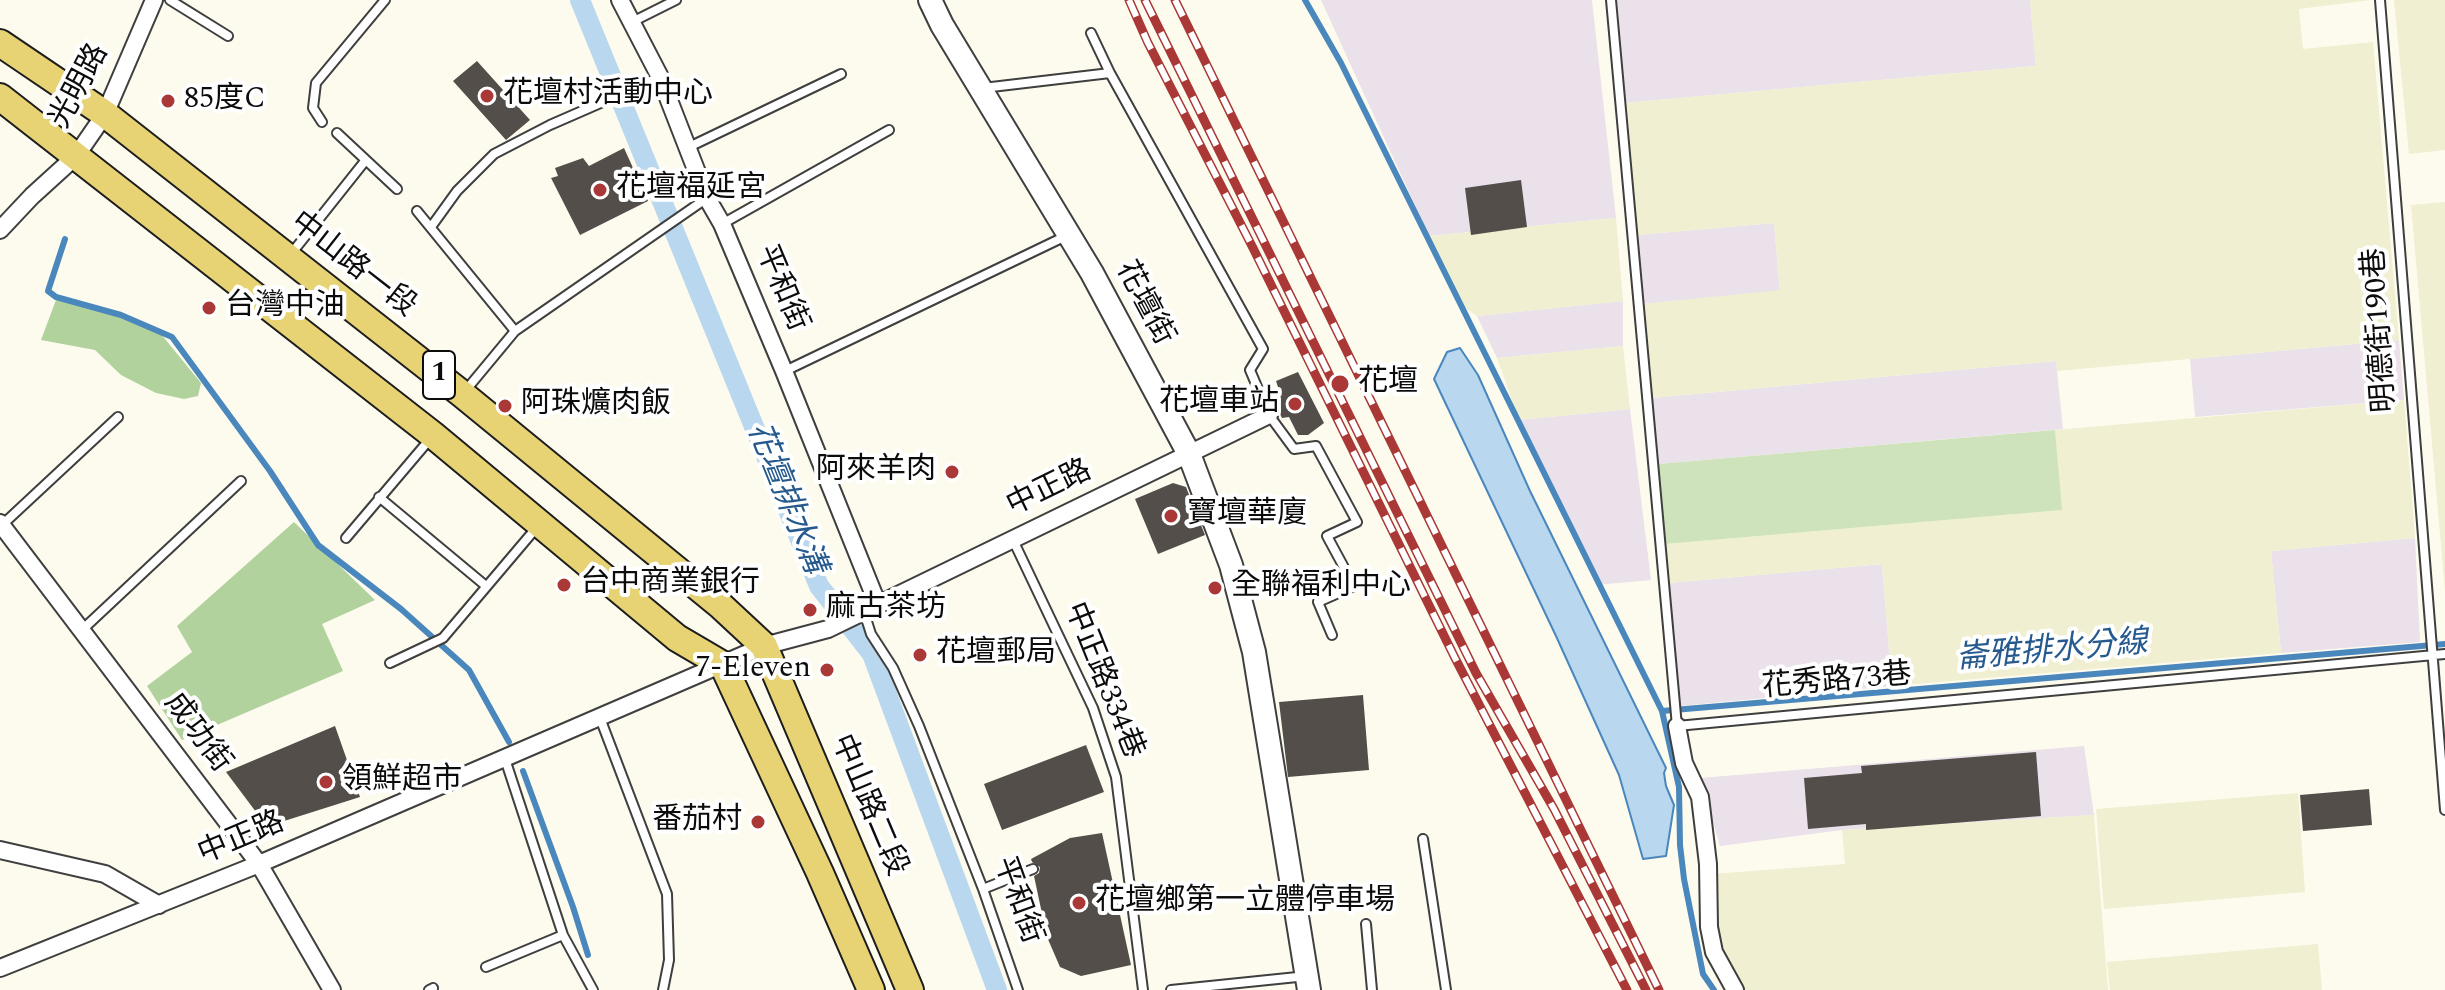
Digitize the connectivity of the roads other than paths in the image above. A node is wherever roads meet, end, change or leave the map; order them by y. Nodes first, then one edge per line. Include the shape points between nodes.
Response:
1 (154, 0) edge
2 (170, 0) edge
3 (385, 0) edge
4 (620, 0) edge
5 (676, 0) edge
6 (930, 0) edge
7 (1611, 0) edge
8 (2380, 0) edge
9 (630, 23) junction
10 (1091, 33) dead end
11 (228, 36) dead end
12 (0, 43) edge
13 (1110, 73) junction
14 (841, 74) dead end
15 (660, 77) junction
16 (982, 88) junction
17 (0, 97) edge
18 (105, 114) junction
19 (322, 122) dead end
20 (889, 130) dead end
21 (337, 133) dead end
22 (689, 147) junction
23 (76, 156) junction
24 (365, 161) junction
25 (397, 189) dead end
26 (707, 198) junction
27 (417, 211) dead end
28 (722, 224) junction
29 (431, 227) junction
30 (0, 230) edge
31 (1069, 235) junction
32 (289, 257) junction
33 (515, 331) junction
34 (784, 371) junction
35 (462, 394) junction
36 (1269, 415) junction
37 (118, 417) dead end
38 (433, 435) junction
39 (1189, 454) junction
40 (241, 481) dead end
41 (379, 497) junction
42 (540, 523) junction
43 (1, 524) edge
44 (346, 538) dead end
45 (1013, 540) junction
46 (486, 586) junction
47 (866, 611) junction
48 (82, 630) junction
49 (1332, 635) dead end
50 (764, 646) junction
51 (2445, 654) edge
52 (2431, 655) junction
53 (390, 663) dead end
54 (723, 665) junction
55 (600, 718) junction
56 (1677, 726) junction
57 (505, 759) junction
58 (2445, 810) edge
59 (1423, 839) dead end
60 (0, 850) edge
61 (259, 864) junction
62 (1033, 869) dead end
63 (983, 889) junction
64 (159, 905) junction
65 (1366, 924) dead end
66 (563, 935) junction
67 (486, 967) dead end
68 (0, 968) edge
69 (1308, 983) edge
70 (332, 990) edge
71 (593, 990) edge
72 (663, 990) edge
73 (871, 990) edge
74 (910, 990) edge
75 (1018, 990) edge
76 (1143, 990) edge
77 (1171, 990) edge
78 (1372, 990) edge
79 (1446, 990) edge
80 (1735, 990) edge

1 - 18 street, 光明路
2 - 11 lane
3 - 19 lane via 316,83 313,108
4 - 9 street, 平和街
5 - 9 lane
6 - 16 street, 花壇街
7 - 56 lane
8 - 52 lane, 明德街190巷
9 - 15 street, 平和街
10 - 13 lane
12 - 18 main road, 中山路一段 / 1
13 - 16 lane
13 - 36 lane via 1263,349 1250,370
14 - 22 lane
15 - 22 street, 平和街
15 - 29 lane via 494,154
16 - 31 street, 花壇街
17 - 23 main road, 1
18 - 23 street, 光明路
18 - 32 main road, 中山路一段 / 1
20 - 28 lane
21 - 24 lane
22 - 26 street, 平和街
23 - 30 street, 光明路
23 - 38 main road, 1
24 - 25 lane
24 - 32 lane
26 - 28 street, 平和街
26 - 33 lane
27 - 29 lane
28 - 34 street, 平和街
29 - 33 lane
31 - 34 lane
31 - 39 street, 花壇街
32 - 35 main road, 中山路一段 / 1
33 - 35 lane
34 - 47 street, 平和街
35 - 50 main road, 中山路一段 / 1
36 - 39 street, 中正路
36 - 49 lane via 1294,449 1316,446 1357,522 1327,536 1354,586 1318,602
37 - 43 lane
38 - 41 lane
38 - 42 main road, 1
39 - 45 street, 中正路
39 - 69 street, 花壇街 via 1231,565 1254,652
40 - 48 lane
41 - 44 lane
41 - 46 lane
42 - 46 lane
42 - 54 main road, 1 via 677,638
43 - 48 street, 成功街
45 - 47 street, 中正路
45 - 76 lane, 中正路334巷 via 1093,708 1116,777
46 - 53 lane via 443,638
47 - 50 street, 中正路 via 828,629
47 - 63 lane, 平和街 via 871,634 919,726
48 - 61 street, 成功街
50 - 54 street
50 - 74 main road, 中山路二段 / 1
51 - 52 lane, 花秀路73巷
52 - 56 lane, 花秀路73巷
52 - 58 lane, 明德街190巷
54 - 55 street
54 - 73 main road
55 - 57 street, 中正路
55 - 72 lane via 667,894 669,960
56 - 80 street via 1684,763 1700,797 1714,952
57 - 61 street, 中正路
57 - 66 lane
59 - 79 lane
60 - 64 street via 105,874
61 - 64 street, 中正路
61 - 70 street, 成功街
62 - 63 lane
63 - 75 lane, 平和街
64 - 68 street, 中正路
65 - 78 lane
66 - 67 lane
66 - 71 lane
69 - 77 lane

